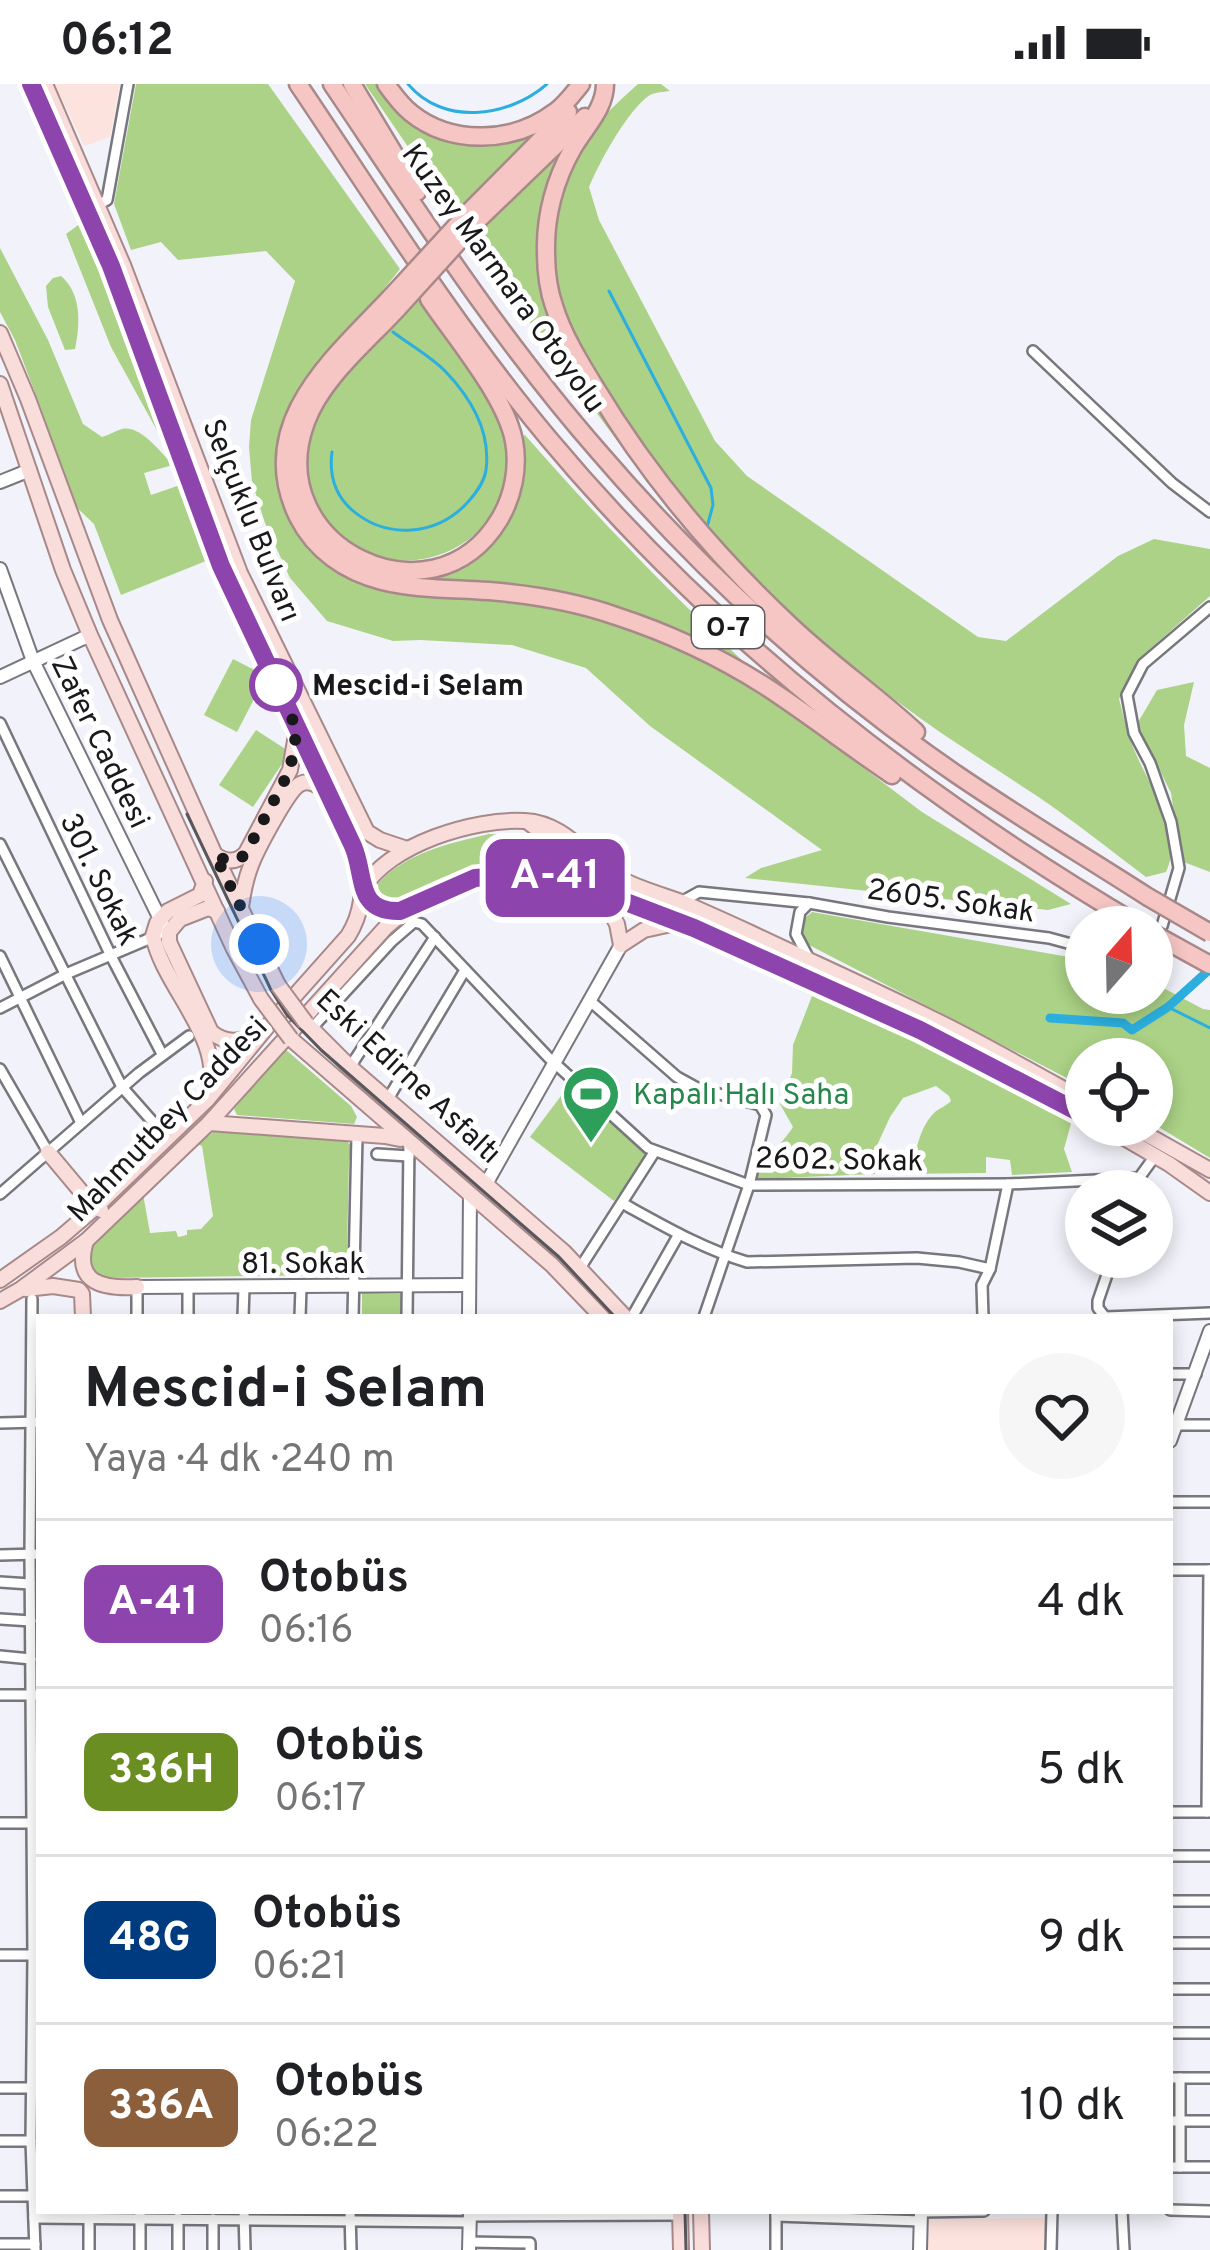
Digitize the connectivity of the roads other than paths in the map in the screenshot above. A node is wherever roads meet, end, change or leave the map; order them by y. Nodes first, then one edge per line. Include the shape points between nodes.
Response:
1 (31, 84) edge
2 (45, 84) edge
3 (128, 84) edge
4 (298, 84) edge
5 (332, 84) edge
6 (352, 84) edge
7 (386, 84) edge
8 (581, 84) edge
9 (604, 84) edge
10 (99, 204) junction
11 (474, 216) junction
12 (432, 232) junction
13 (405, 244) junction
14 (393, 304) junction
15 (0, 333) edge
16 (1034, 351) dead end
17 (0, 384) edge
18 (4, 403) edge
19 (30, 470) junction
20 (0, 482) edge
21 (1210, 512) edge
22 (0, 568) edge
23 (1210, 607) edge
24 (90, 635) junction
25 (33, 661) junction
26 (0, 677) edge
27 (0, 723) edge
28 (297, 729) junction
29 (953, 772) junction
30 (327, 791) junction
31 (525, 820) junction
32 (982, 826) junction
33 (0, 844) edge
34 (407, 849) junction
35 (215, 855) junction
36 (522, 874) junction
37 (205, 881) junction
38 (363, 890) junction
39 (597, 891) junction
40 (680, 902) junction
41 (809, 903) junction
42 (1109, 906) edge
43 (1168, 906) edge
44 (241, 907) junction
45 (409, 907) junction
46 (217, 911) junction
47 (679, 922) junction
48 (164, 926) junction
49 (1210, 933) edge
50 (153, 937) junction
51 (435, 937) junction
52 (1065, 942) edge
53 (621, 945) junction
54 (1173, 946) edge
55 (0, 956) edge
56 (111, 956) junction
57 (811, 962) junction
58 (1210, 965) edge
59 (465, 970) junction
60 (66, 974) junction
61 (21, 998) junction
62 (589, 1000) junction
63 (0, 1008) edge
64 (309, 1026) junction
65 (266, 1027) junction
66 (189, 1036) dead end
67 (162, 1054) junction
68 (555, 1063) junction
69 (350, 1067) junction
70 (0, 1069) edge
71 (122, 1087) junction
72 (1065, 1090) edge
73 (388, 1099) junction
74 (207, 1100) junction
75 (1065, 1105) edge
76 (81, 1123) junction
77 (209, 1123) junction
78 (357, 1136) junction
79 (167, 1138) junction
80 (1138, 1146) edge
81 (1167, 1146) edge
82 (409, 1149) junction
83 (655, 1151) junction
84 (48, 1152) junction
85 (376, 1154) dead end
86 (1155, 1156) junction
87 (1145, 1170) edge
88 (1210, 1170) edge
89 (1065, 1181) edge
90 (486, 1184) junction
91 (1008, 1184) junction
92 (749, 1185) junction
93 (1, 1189) edge
94 (1210, 1193) edge
95 (470, 1194) junction
96 (622, 1203) junction
97 (96, 1207) junction
98 (116, 1212) junction
99 (679, 1234) junction
100 (86, 1241) junction
101 (727, 1256) junction
102 (580, 1268) junction
103 (990, 1269) junction
104 (1106, 1278) edge
105 (0, 1280) edge
106 (469, 1285) junction
107 (353, 1286) junction
108 (188, 1287) junction
109 (244, 1287) junction
110 (301, 1287) junction
111 (409, 1287) junction
112 (137, 1288) junction
113 (27, 1294) junction
114 (0, 1300) edge
115 (1210, 1313) edge
116 (83, 1314) edge
117 (137, 1314) edge
118 (188, 1314) edge
119 (243, 1314) edge
120 (300, 1314) edge
121 (353, 1314) edge
122 (407, 1314) edge
123 (469, 1314) edge
124 (599, 1314) edge
125 (625, 1314) edge
126 (630, 1314) edge
127 (705, 1314) edge
128 (983, 1314) edge
129 (1103, 1314) edge
130 (1173, 1314) edge
131 (1210, 1331) edge
132 (1207, 1353) edge
133 (1196, 1373) junction
134 (1173, 1374) edge
135 (35, 1422) edge
136 (0, 1423) edge
137 (1174, 1425) edge
138 (1210, 1425) edge
139 (1173, 1502) edge
140 (1210, 1502) edge
141 (0, 1555) edge
142 (34, 1555) edge
143 (1173, 1570) edge
144 (1209, 1570) edge
145 (0, 1582) edge
146 (30, 1585) junction
147 (0, 1619) edge
148 (31, 1622) junction
149 (0, 1656) edge
150 (31, 1659) junction
151 (0, 1695) edge
152 (35, 1695) edge
153 (1173, 1812) edge
154 (1208, 1812) edge
155 (0, 1823) edge
156 (36, 1823) edge
157 (1173, 1856) edge
158 (1210, 1856) edge
159 (1173, 1901) edge
160 (1210, 1901) edge
161 (1173, 1943) edge
162 (1210, 1943) edge
163 (0, 1955) edge
164 (36, 1955) edge
165 (1173, 1989) edge
166 (1210, 1989) edge
167 (1173, 2033) edge
168 (1210, 2033) edge
169 (1175, 2078) edge
170 (1210, 2078) edge
171 (0, 2088) edge
172 (35, 2088) edge
173 (1175, 2121) edge
174 (1210, 2121) edge
175 (0, 2140) edge
176 (31, 2141) junction
177 (1175, 2167) edge
178 (1210, 2167) edge
179 (0, 2196) edge
180 (33, 2196) junction
181 (1173, 2210) edge
182 (1210, 2211) edge
183 (197, 2214) edge
184 (610, 2214) edge
185 (680, 2214) edge
186 (701, 2214) edge
187 (776, 2214) edge
188 (848, 2214) edge
189 (1052, 2214) edge
190 (1122, 2214) edge
191 (89, 2215) edge
192 (140, 2215) edge
193 (244, 2215) edge
194 (297, 2215) edge
195 (920, 2215) edge
196 (350, 2216) edge
197 (378, 2216) edge
198 (470, 2216) edge
199 (419, 2217) edge
200 (34, 2218) junction
201 (178, 2218) junction
202 (213, 2219) junction
203 (0, 2245) edge
204 (470, 2246) edge
205 (35, 2247) edge
206 (89, 2250) edge
207 (140, 2250) edge
208 (178, 2250) edge
209 (213, 2250) edge
210 (245, 2250) edge
211 (350, 2250) edge
212 (530, 2250) edge
213 (681, 2250) edge
214 (702, 2250) edge
215 (776, 2250) edge
216 (920, 2250) edge
217 (1051, 2250) edge
218 (1124, 2250) edge

1 - 28 main road, Selçuklu Bulvarı via 111,266 221,566
2 - 10 main road, Selçuklu Bulvarı
3 - 10 street via 107,200
4 - 13 highway, Kuzey Marmara Otoyolu / O-7
5 - 12 highway, Kuzey Marmara Otoyolu / O-7
6 - 12 highway
7 - 8 highway via 423,121 481,137 548,117
8 - 11 highway via 567,114
9 - 11 highway via 588,114
9 - 29 highway via 547,225 549,286 570,344 625,434 721,554
10 - 34 main road, Selçuklu Bulvarı via 262,622 367,832
11 - 14 highway, bridge
12 - 29 highway, Kuzey Marmara Otoyolu / O-7 via 550,394 675,534 802,654
13 - 14 highway via 418,282 508,422 515,456 508,502 493,529 464,555 416,571 365,563 336,545 307,507 298,466 305,422 320,396
13 - 32 highway, Kuzey Marmara Otoyolu / O-7 via 548,437 666,568 837,720
14 - 32 highway via 316,377 287,436 292,506 322,549 389,583 570,603 674,638 763,684 903,783
15 - 35 main road, Eski Edirne Asfaltı via 119,640
16 - 21 street
17 - 18 main road, Eski Edirne Asfaltı
18 - 19 main road, Eski Edirne Asfaltı
19 - 20 street
19 - 24 main road, Eski Edirne Asfaltı
22 - 25 street, Zafer Caddesi
23 - 43 street via 1143,664 1127,695 1129,719 1172,822 1179,868
24 - 25 street
24 - 37 main road, Eski Edirne Asfaltı
25 - 26 street
25 - 48 street, Zafer Caddesi
27 - 56 street, 301. Sokak
28 - 30 main road, Selçuklu Bulvarı
28 - 35 main road via 290,770 246,853 230,862
29 - 49 highway, Kuzey Marmara Otoyolu / O-7, bridge
30 - 38 main road, Selçuklu Bulvarı via 361,863
30 - 44 main road via 304,782 291,792 256,853
31 - 34 main road via 471,826
31 - 36 main road via 543,843 542,856
31 - 40 main road via 568,836 620,878
32 - 42 highway, Kuzey Marmara Otoyolu / O-7
33 - 60 street
34 - 38 main road
35 - 44 main road, Eski Edirne Asfaltı
36 - 39 main road
36 - 45 main road via 475,878
37 - 46 main road, Eski Edirne Asfaltı
37 - 48 main road via 200,895 168,911
38 - 45 main road via 382,909
38 - 65 main road, Mahmutbey Caddesi via 348,936
39 - 47 main road
39 - 53 main road
40 - 41 street, 2605. Sokak via 699,892
40 - 57 main road
41 - 52 street, 2605. Sokak
41 - 57 street via 796,934
44 - 64 main road, Eski Edirne Asfaltı, bridge via 278,985
45 - 77 main road, Mahmutbey Caddesi
46 - 48 main road
46 - 82 main road, Eski Edirne Asfaltı, bridge via 291,1039
47 - 53 main road
47 - 75 main road
48 - 50 main road
48 - 65 main road via 212,1032 242,1040
50 - 56 street
50 - 74 main road via 209,1049
51 - 59 street, 2602. Sokak
51 - 64 street via 414,922
51 - 69 street
53 - 62 street
54 - 58 highway, bridge
55 - 61 street
56 - 60 street
56 - 67 street, 301. Sokak
57 - 72 main road
59 - 68 street, 2602. Sokak
59 - 73 street
60 - 61 street
60 - 71 street
61 - 63 street
61 - 76 street
62 - 68 street
62 - 92 street via 677,1077 760,1105 766,1115
64 - 69 main road, Eski Edirne Asfaltı
65 - 74 main road, Mahmutbey Caddesi
66 - 67 street
67 - 71 street
68 - 83 street, 2602. Sokak
68 - 90 street
69 - 73 main road, Eski Edirne Asfaltı
70 - 84 street
71 - 76 street
71 - 79 street
73 - 90 main road, Eski Edirne Asfaltı
74 - 79 main road, Mahmutbey Caddesi
76 - 84 street
77 - 78 main road
77 - 98 main road, Mahmutbey Caddesi
78 - 82 main road via 395,1137
78 - 107 street
79 - 97 main road, Mahmutbey Caddesi
80 - 86 main road
81 - 88 main road
82 - 85 street
82 - 95 main road, Eski Edirne Asfaltı
82 - 111 street
83 - 92 street, 2602. Sokak
83 - 96 street
84 - 93 street
84 - 97 main road
86 - 87 street
86 - 94 main road
89 - 91 street, 2602. Sokak
90 - 102 main road, Eski Edirne Asfaltı
91 - 92 street, 2602. Sokak
91 - 103 street
92 - 101 street
95 - 106 street
95 - 124 main road, Eski Edirne Asfaltı
96 - 99 street
96 - 102 street
97 - 98 main road
97 - 105 main road, Mahmutbey Caddesi
98 - 100 main road, Mahmutbey Caddesi
99 - 101 street
99 - 126 street
100 - 112 main road via 82,1261 94,1281
100 - 113 main road, Mahmutbey Caddesi
101 - 103 street via 934,1259
101 - 127 street
102 - 125 main road, Eski Edirne Asfaltı
103 - 128 street
104 - 129 street via 1097,1308
106 - 111 street, 81. Sokak
106 - 123 street
107 - 110 street, 81. Sokak
107 - 111 street, 81. Sokak
107 - 121 street
108 - 109 street, 81. Sokak
108 - 112 street, 81. Sokak
108 - 118 street
109 - 110 street, 81. Sokak
109 - 119 street
110 - 120 street
111 - 122 street
112 - 117 street
113 - 114 main road, Mahmutbey Caddesi
113 - 116 main road via 74,1288
113 - 135 street
115 - 130 street
131 - 132 street
132 - 133 street
133 - 134 street
133 - 137 street
135 - 136 street
135 - 142 street
137 - 138 street
139 - 140 street
141 - 142 street
142 - 146 street
143 - 144 street
144 - 154 street
145 - 146 street
146 - 148 street
147 - 148 street
148 - 150 street
149 - 150 street
150 - 152 street
151 - 152 street
152 - 156 street
153 - 154 street
155 - 156 street
156 - 164 street
157 - 158 street
159 - 160 street
161 - 162 street
163 - 164 street
164 - 172 street
165 - 166 street
167 - 168 street
169 - 170 street
169 - 173 street
171 - 172 street
172 - 176 street
173 - 174 street
173 - 177 street
175 - 176 street
176 - 180 street
177 - 178 street
179 - 180 street
180 - 200 street
181 - 182 street
183 - 201 street
183 - 202 street
184 - 198 street
185 - 213 main road
186 - 214 main road
187 - 215 street
188 - 195 street
189 - 217 street
190 - 218 street
191 - 192 street
191 - 200 street
191 - 206 street
192 - 201 street
192 - 207 street
193 - 194 street
193 - 202 street
193 - 210 street
194 - 196 street
195 - 216 street
196 - 197 street
196 - 211 street
197 - 199 street
198 - 199 street
198 - 204 street
200 - 205 street
201 - 208 street
202 - 209 street
203 - 205 street
204 - 212 street via 530,2243

